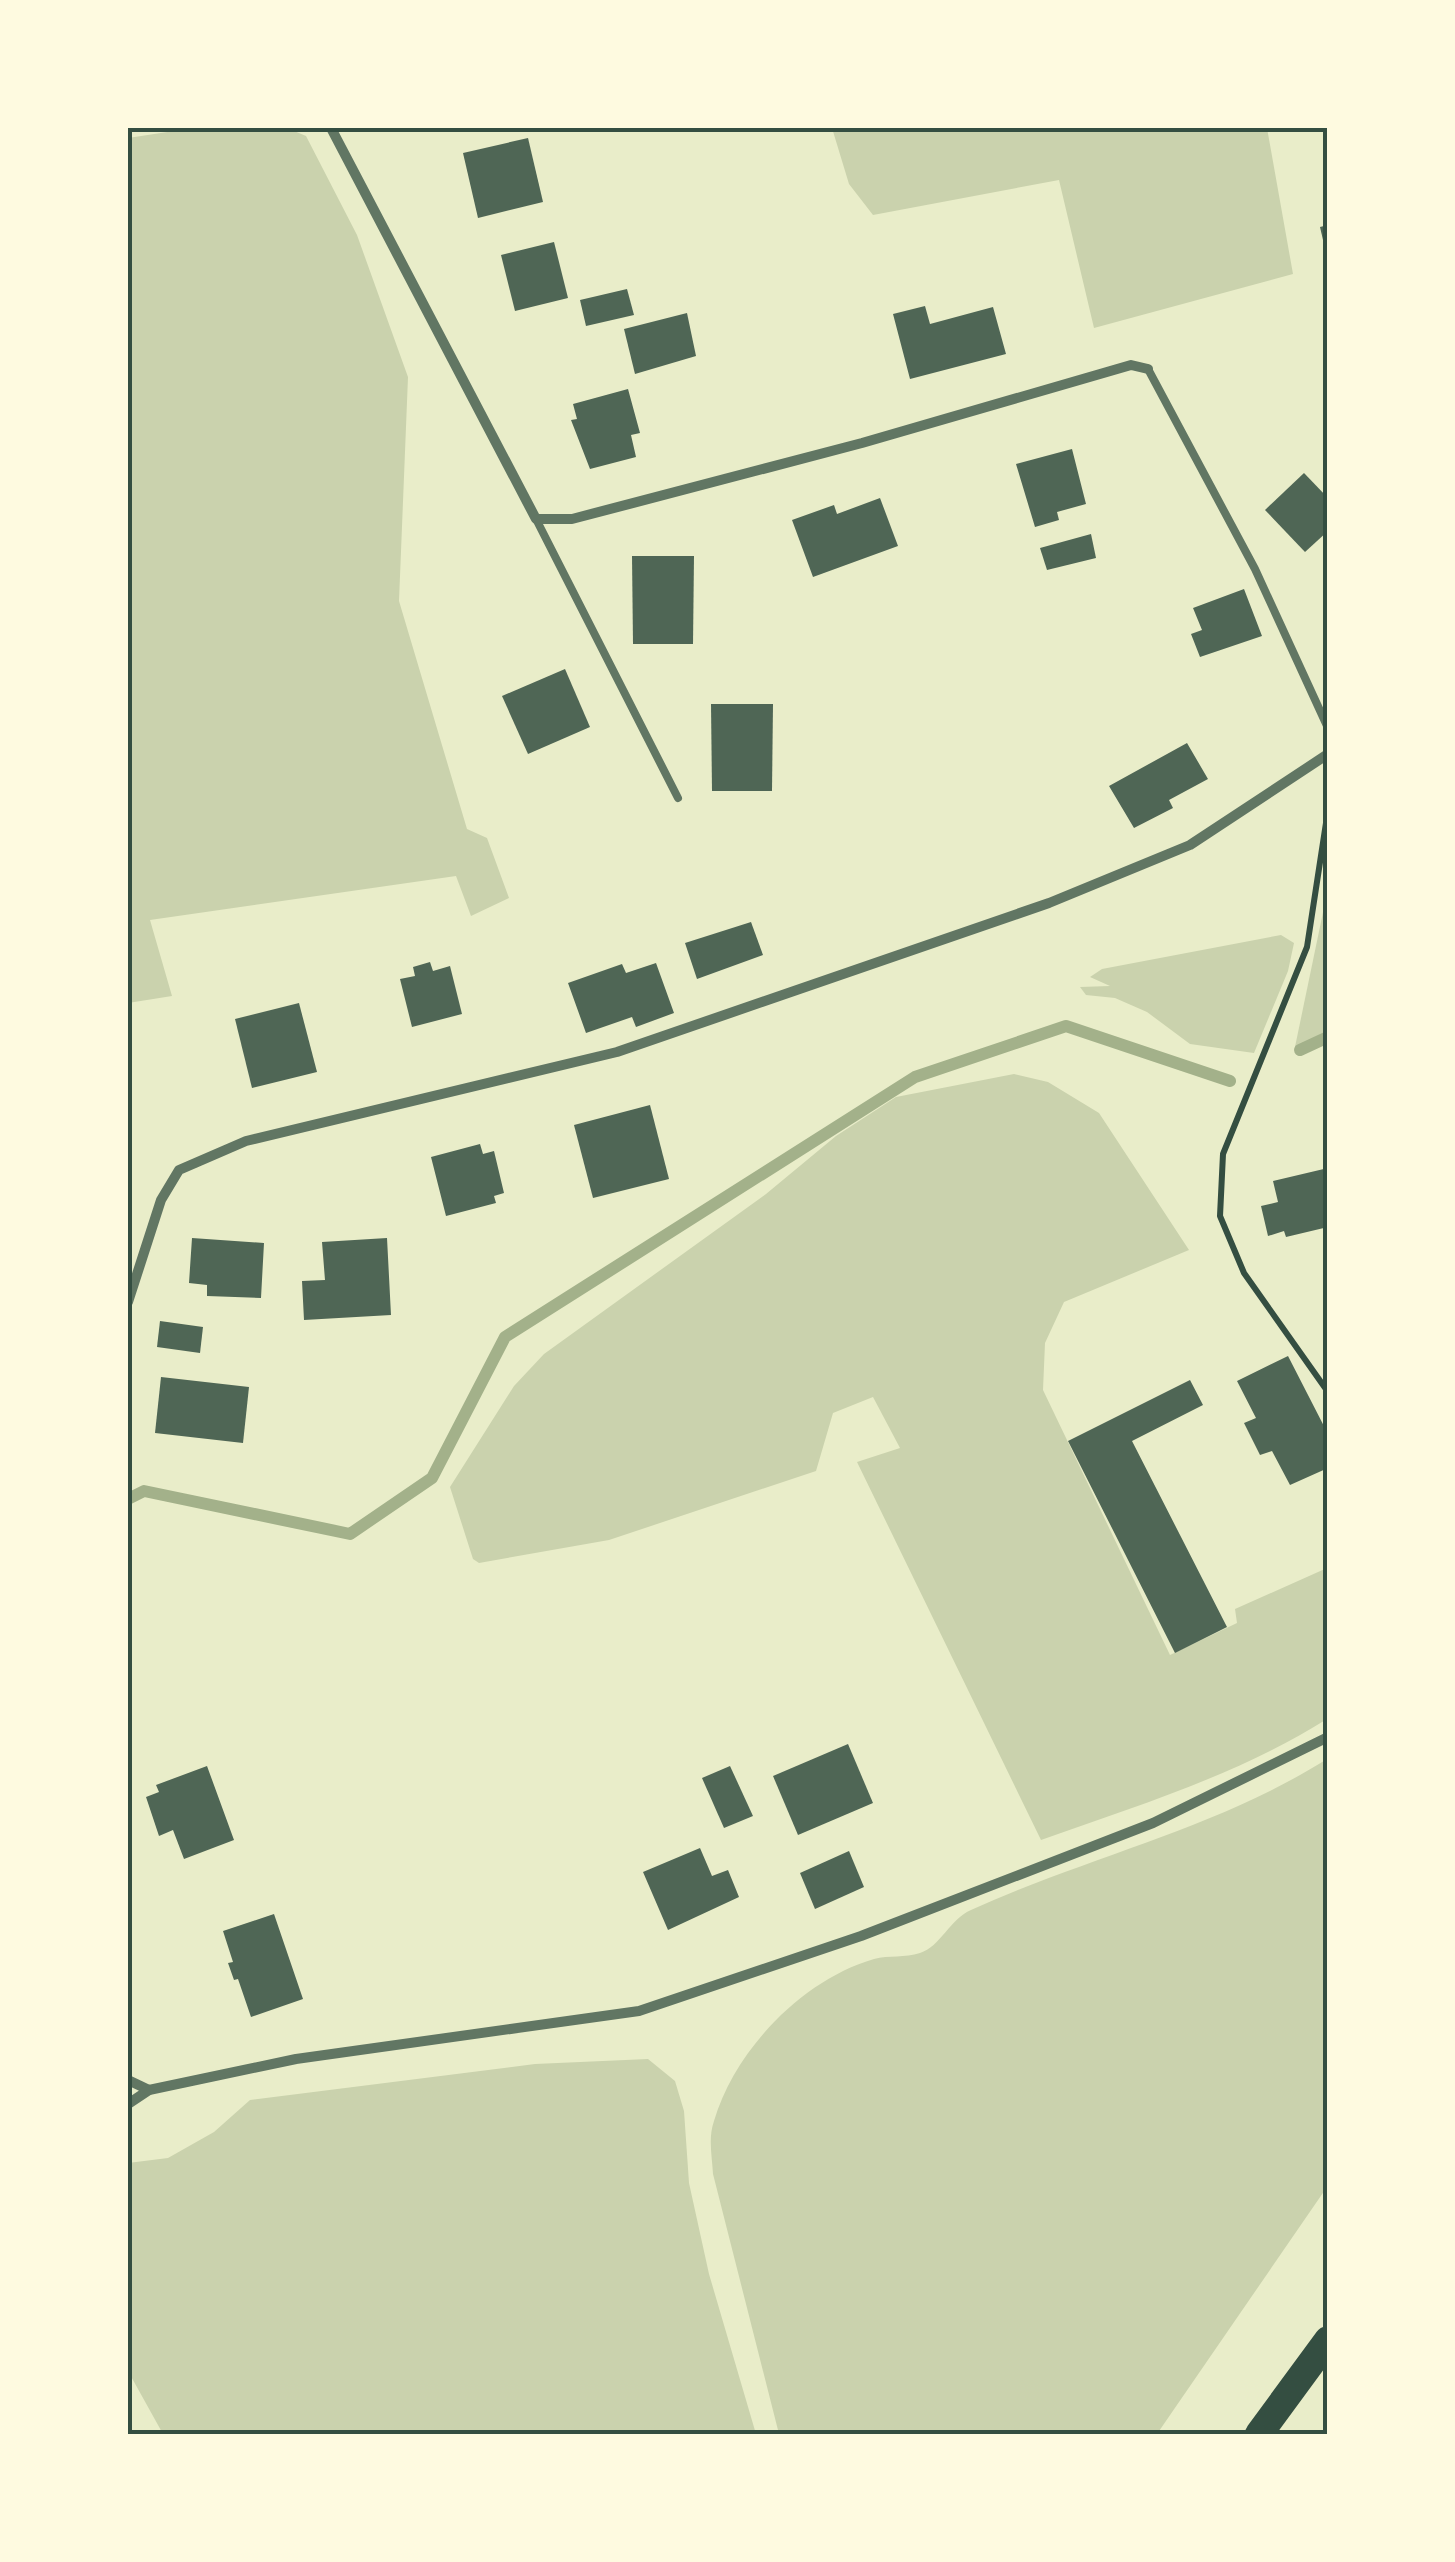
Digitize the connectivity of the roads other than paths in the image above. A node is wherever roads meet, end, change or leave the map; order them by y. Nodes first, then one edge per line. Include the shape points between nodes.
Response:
1 (331, 128) edge
2 (1148, 369) joint
3 (536, 518) junction
4 (1328, 728) edge
5 (1328, 754) edge
6 (678, 798) dead end
7 (128, 1302) edge
8 (1328, 1736) edge
9 (128, 2080) edge
10 (148, 2090) junction
11 (128, 2104) edge
12 (1328, 2340) edge
13 (1259, 2434) edge

1 - 3 street
2 - 3 street via 1131,365 572,519
2 - 4 lane via 1255,569
3 - 6 lane
5 - 7 street via 1190,846 1049,903 617,1052 246,1141 179,1170 161,1200
8 - 10 street via 1153,1823 861,1936 639,2011 296,2059
9 - 10 street
10 - 11 street
12 - 13 highway

